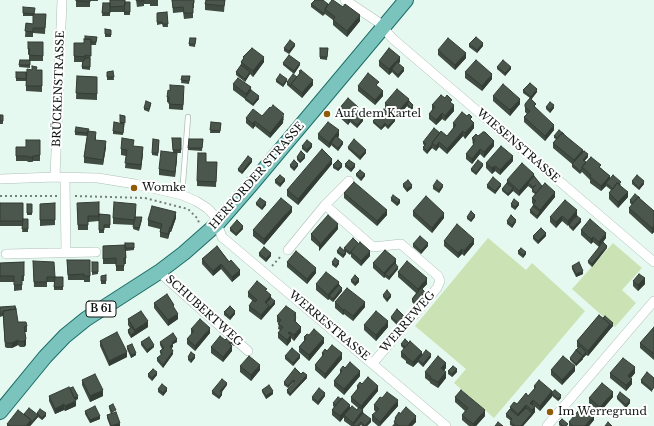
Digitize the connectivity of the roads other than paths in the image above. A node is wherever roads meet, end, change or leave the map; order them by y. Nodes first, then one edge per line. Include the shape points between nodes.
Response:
1 (62, 0) edge
2 (345, 0) edge
3 (406, 0) edge
4 (383, 28) junction
5 (188, 117) dead end
6 (55, 177) junction
7 (65, 178) junction
8 (0, 179) edge
9 (349, 181) dead end
10 (182, 195) junction
11 (325, 205) junction
12 (218, 223) junction
13 (288, 250) road end
14 (96, 252) dead end
15 (66, 253) junction
16 (6, 254) dead end
17 (654, 262) edge
18 (159, 272) junction
19 (654, 301) edge
20 (248, 351) dead end
21 (373, 363) junction
22 (0, 412) edge
23 (446, 426) edge
24 (547, 426) edge

1 - 6 street, BRÜCKENSTRASSE
2 - 4 street, WIESENSTRASSE
3 - 4 main road, HERFORDER STRASSE / B 61
4 - 12 main road, HERFORDER STRASSE / B 61
4 - 17 street, WIESENSTRASSE
5 - 10 lane
6 - 7 street
6 - 8 street
7 - 10 street via 111,180
7 - 15 street
9 - 11 street
10 - 12 street via 207,208
11 - 13 street
11 - 21 street, WERREWEG via 373,247 401,244 438,276 440,281 437,288
12 - 18 main road, HERFORDER STRASSE / B 61
12 - 21 street, WERRESTRASSE via 222,237
14 - 15 street
15 - 16 street
18 - 20 street, SCHUBERTWEG
18 - 22 main road, HERFORDER STRASSE / B 61 via 86,319 65,336 44,357
19 - 24 street
21 - 23 street, WERRESTRASSE

